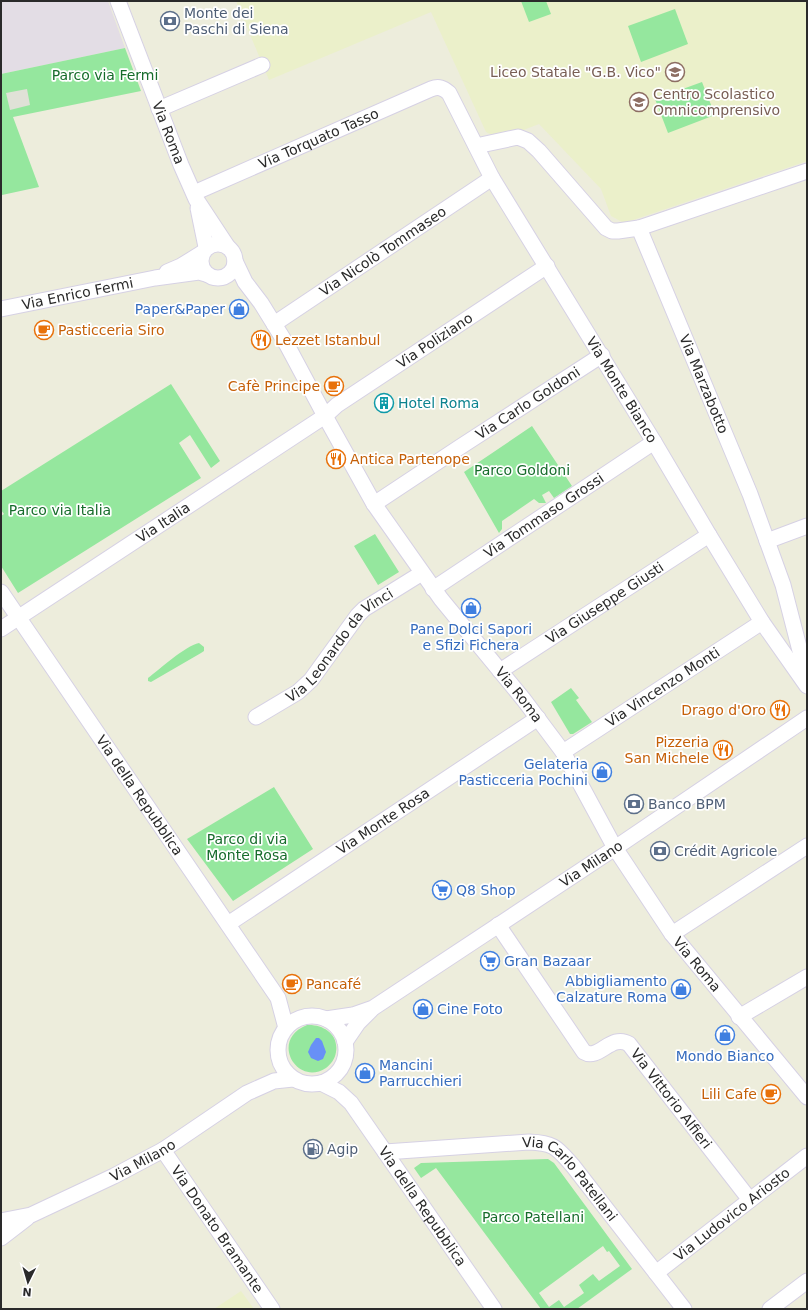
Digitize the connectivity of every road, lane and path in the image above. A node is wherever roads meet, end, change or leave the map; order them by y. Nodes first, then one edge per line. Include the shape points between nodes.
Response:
1 (118, 1) edge
2 (262, 65) dead end
3 (444, 89) joint
4 (159, 108) junction
5 (476, 146) junction
6 (807, 171) edge
7 (492, 178) junction
8 (195, 196) junction
9 (639, 228) junction
10 (227, 246) junction
11 (204, 250) junction
12 (235, 261) junction
13 (547, 266) junction
14 (206, 274) junction
15 (225, 276) junction
16 (155, 278) junction
17 (246, 282) junction
18 (1, 309) edge
19 (274, 324) junction
20 (602, 355) junction
21 (325, 416) junction
22 (654, 442) junction
23 (374, 504) junction
24 (807, 526) edge
25 (709, 535) junction
26 (767, 541) junction
27 (422, 573) junction
28 (434, 588) junction
29 (1, 592) edge
30 (18, 618) junction
31 (762, 622) junction
32 (1, 629) edge
33 (500, 671) junction
34 (807, 678) edge
35 (807, 686) edge
36 (256, 717) dead end
37 (538, 718) junction
38 (807, 718) edge
39 (563, 752) junction
40 (807, 846) edge
41 (616, 848) junction
42 (228, 924) junction
43 (498, 925) junction
44 (672, 934) junction
45 (807, 977) edge
46 (278, 998) junction
47 (373, 1008) junction
48 (305, 1016) junction
49 (740, 1017) junction
50 (326, 1019) junction
51 (286, 1028) junction
52 (345, 1042) junction
53 (278, 1056) junction
54 (342, 1066) junction
55 (294, 1079) junction
56 (322, 1083) junction
57 (247, 1094) junction
58 (807, 1097) edge
59 (351, 1103) junction
60 (163, 1150) junction
61 (385, 1152) junction
62 (807, 1156) edge
63 (750, 1200) junction
64 (31, 1215) junction
65 (1, 1221) edge
66 (1, 1238) edge
67 (656, 1273) junction
68 (807, 1281) edge
69 (272, 1309) edge
70 (494, 1309) edge
71 (684, 1309) edge
72 (770, 1309) edge

1 - 4 street, Via Roma
2 - 4 street
3 - 5 street, Via Monte Bianco via 449,93
3 - 8 street, Via Torquato Tasso via 431,89
4 - 8 street, Via Roma
5 - 7 street, Via Monte Bianco
5 - 9 street via 518,137 528,141 606,228 612,231
6 - 9 street
7 - 13 street, Via Monte Bianco
7 - 19 street, Via Nicolò Tommaseo
8 - 10 street, Via Roma
8 - 11 street, Via Roma
9 - 26 street, Via Marzabotto via 748,488
10 - 11 street via 213,244
10 - 12 street
11 - 14 street via 201,264
11 - 16 street, Via Enrico Fermi via 181,266
12 - 15 street via 230,273
12 - 17 street, Via Roma
13 - 20 street, Via Monte Bianco
13 - 21 street, Via Poliziano via 337,405
14 - 15 street via 218,278
14 - 16 street, Via Enrico Fermi via 194,272
15 - 17 street
16 - 18 street, Via Enrico Fermi
17 - 19 street, Via Roma
19 - 21 street, Via Roma
20 - 22 street, Via Monte Bianco
20 - 23 street, Via Carlo Goldoni
21 - 23 street, Via Roma
21 - 30 street, Via Italia
22 - 25 street, Via Monte Bianco
22 - 28 street, Via Tommaso Grossi
23 - 27 street, Via Roma
24 - 26 street
25 - 31 street, Via Monte Bianco
25 - 33 street, Via Giuseppe Giusti
26 - 34 street, Via Marzabotto via 783,585
27 - 28 street, Via Roma
27 - 36 street, Via Leonardo da Vinci via 364,609 311,680 298,692
28 - 33 street, Via Roma via 440,600
29 - 30 street, Via della Repubblica
30 - 32 street, Via Italia
30 - 42 street, Via della Repubblica
31 - 35 street, Via Monte Bianco
31 - 39 street, Via Vincenzo Monti
33 - 37 street, Via Roma
37 - 39 street, Via Roma
37 - 42 street, Via Monte Rosa
38 - 41 street, Via Milano
39 - 41 street, Via Roma
40 - 44 street
41 - 43 street, Via Milano
41 - 44 street, Via Roma
42 - 46 street, Via della Repubblica
43 - 47 street, Via Milano
43 - 63 street, Via Vittorio Alfieri via 584,1052 594,1054 619,1040 629,1044
44 - 49 street, Via Roma
45 - 49 street
46 - 48 street, Via della Repubblica
46 - 51 street, Via della Repubblica
47 - 50 street, Via Milano via 353,1015
47 - 52 street, Via Milano via 358,1023
48 - 50 street
48 - 51 street
49 - 58 street, Via Roma
50 - 52 street via 338,1028
51 - 53 street via 279,1041
52 - 54 street via 346,1054
53 - 55 street via 283,1069
53 - 57 street, Via Milano via 272,1070
54 - 56 street via 334,1077
54 - 59 street, Via della Repubblica
55 - 56 street via 307,1084
55 - 57 street, Via Milano via 274,1081
56 - 59 street, Via della Repubblica via 339,1092
57 - 60 street, Via Milano
59 - 61 street, Via della Repubblica
60 - 64 street, Via Milano
60 - 69 street, Via Donato Bramante
61 - 67 street, Via Carlo Patellani via 530,1142 552,1145 573,1166
61 - 70 street, Via della Repubblica
62 - 63 street, Via Ludovico Ariosto
63 - 67 street, Via Ludovico Ariosto
64 - 65 street, Via Milano
64 - 66 street, Via Milano
67 - 71 street, Via Carlo Patellani
68 - 72 street

